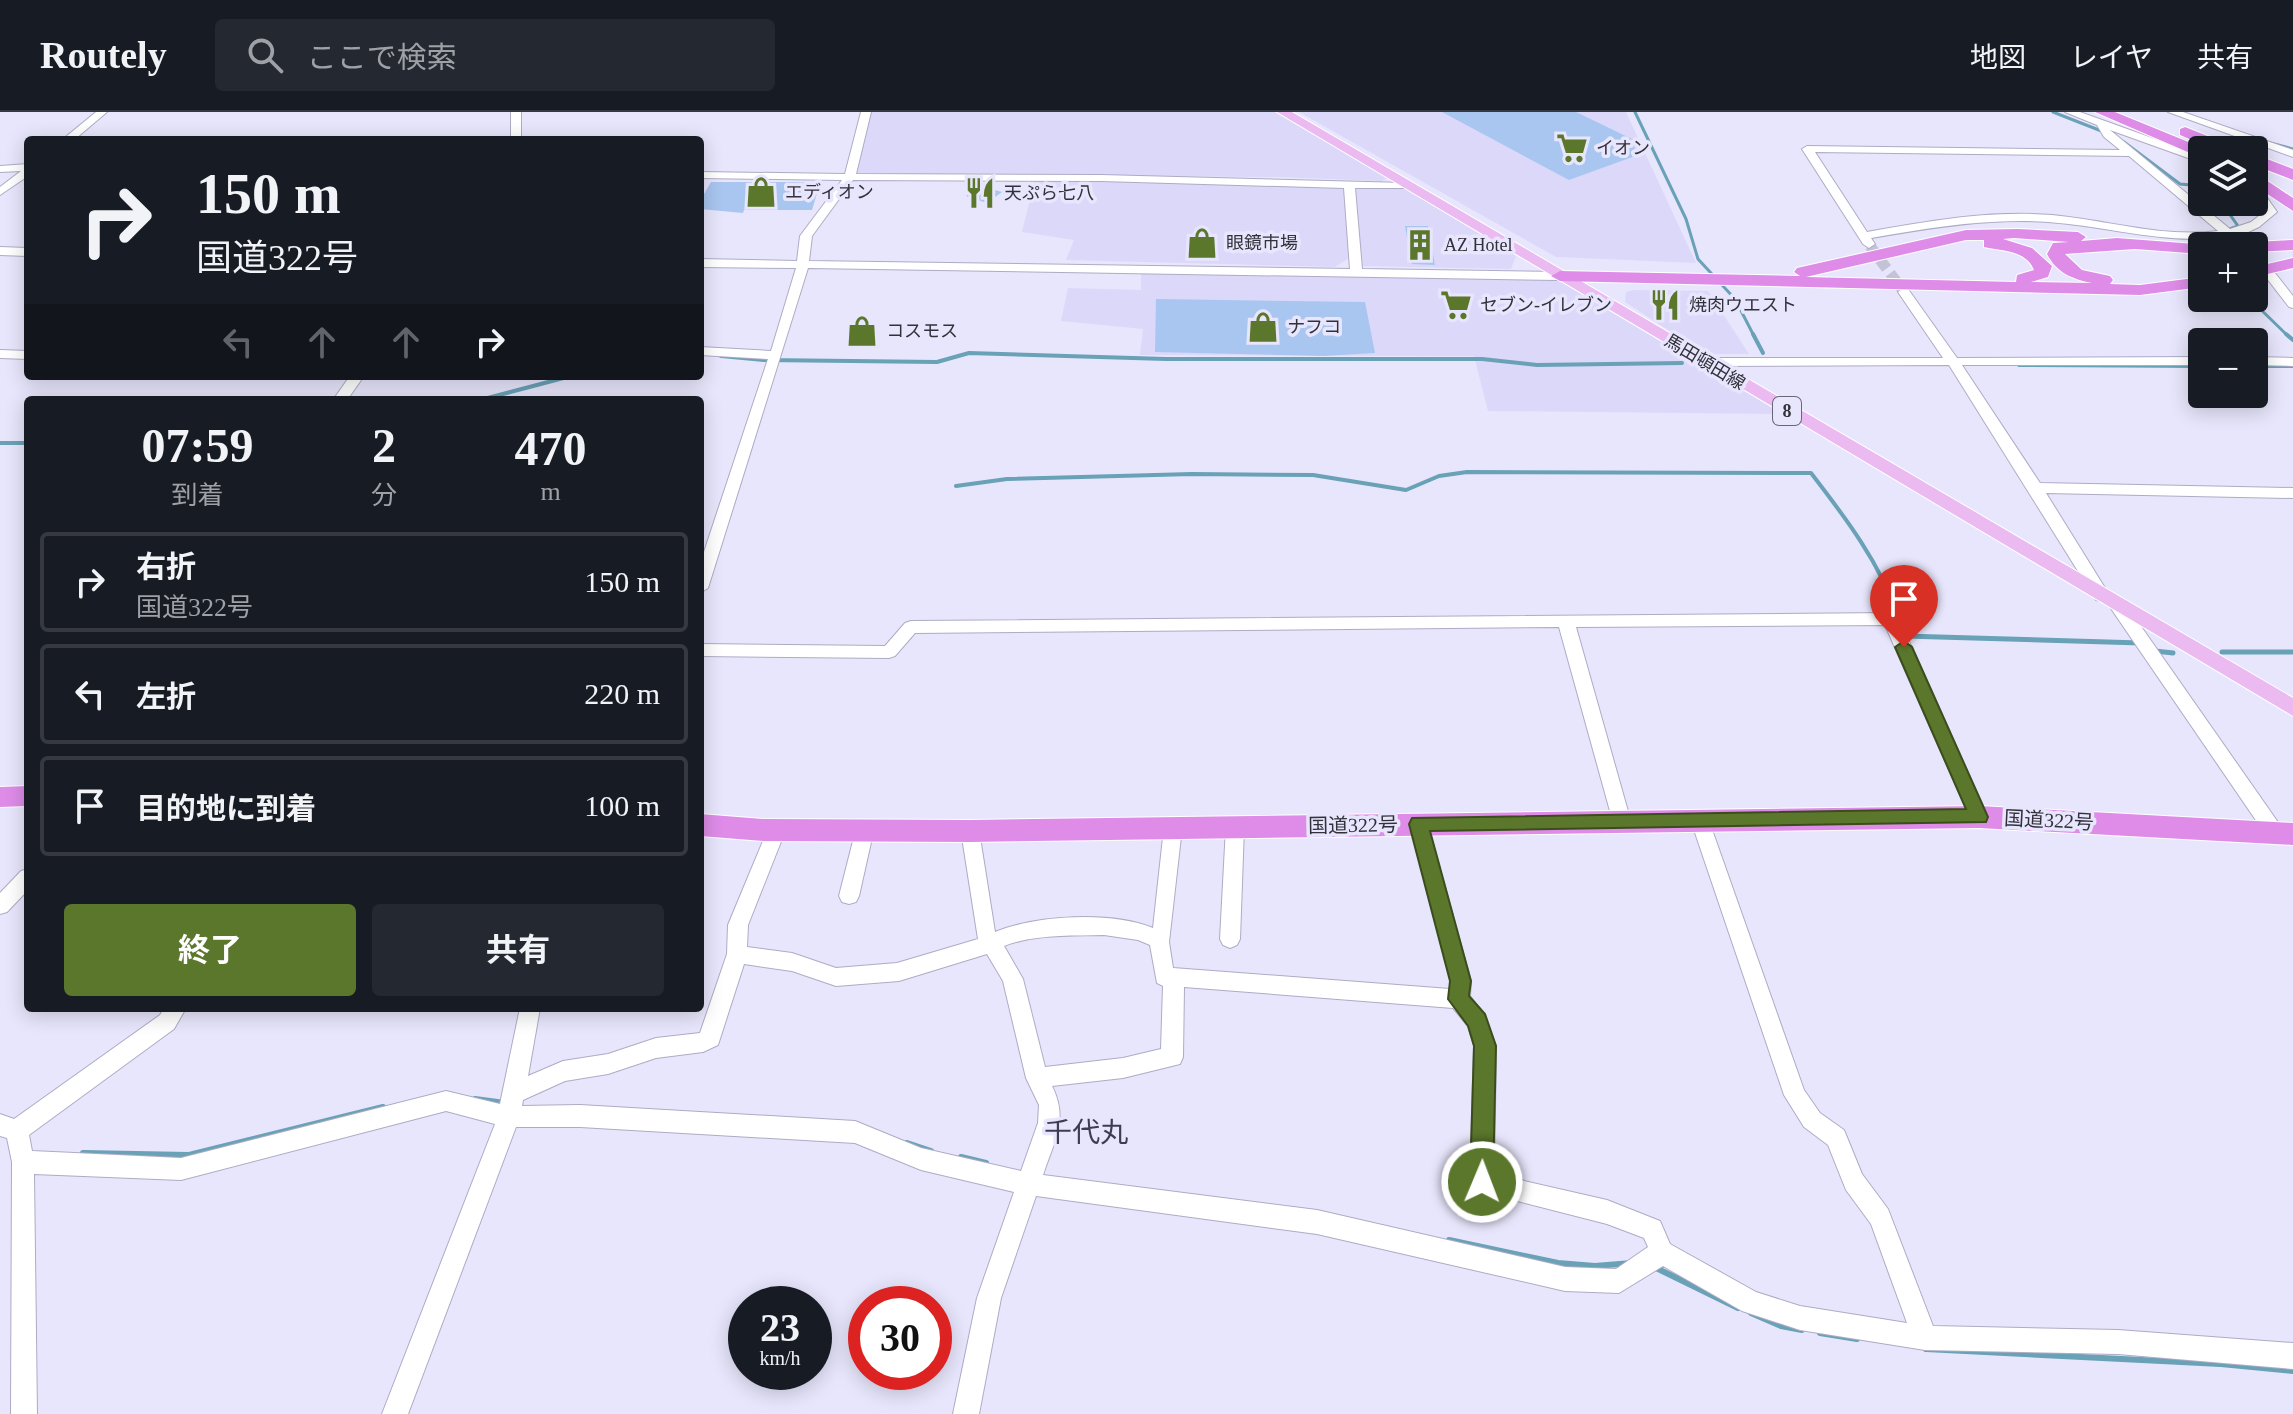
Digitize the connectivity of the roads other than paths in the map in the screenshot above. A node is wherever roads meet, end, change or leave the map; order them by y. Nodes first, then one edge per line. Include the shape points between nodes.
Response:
1 (102, 112) edge
2 (516, 112) edge
3 (866, 112) edge
4 (1283, 112) edge
5 (2070, 112) edge
6 (2114, 112) edge
7 (2133, 112) edge
8 (2173, 112) edge
9 (2104, 126) edge
10 (72, 136) edge
11 (516, 136) edge
12 (2217, 136) edge
13 (2188, 139) edge
14 (2188, 139) edge
15 (2188, 141) edge
16 (2131, 153) junction
17 (2293, 154) edge
18 (2188, 155) edge
19 (2268, 159) edge
20 (2268, 164) edge
21 (2268, 166) edge
22 (0, 169) edge
23 (24, 169) edge
24 (2268, 171) edge
25 (24, 172) edge
26 (2293, 173) edge
27 (704, 175) edge
28 (850, 177) junction
29 (2293, 183) edge
30 (1349, 184) junction
31 (1406, 186) junction
32 (0, 192) edge
33 (2293, 206) edge
34 (2268, 216) edge
35 (2293, 229) edge
36 (2226, 232) edge
37 (2243, 232) edge
38 (2188, 235) edge
39 (1934, 241) junction
40 (2268, 242) edge
41 (2132, 245) junction
42 (2293, 245) edge
43 (2268, 246) edge
44 (2188, 248) edge
45 (0, 251) edge
46 (24, 252) edge
47 (704, 263) edge
48 (2293, 263) edge
49 (803, 265) junction
50 (1356, 273) junction
51 (1560, 276) junction
52 (2268, 278) edge
53 (2293, 282) edge
54 (2188, 284) edge
55 (1974, 286) junction
56 (2171, 286) junction
57 (1904, 292) tunnel mouth
58 (2293, 304) edge
59 (704, 351) edge
60 (0, 354) edge
61 (24, 355) edge
62 (775, 358) junction
63 (1953, 359) junction
64 (2188, 361) edge
65 (2268, 361) edge
66 (1707, 362) junction
67 (2293, 362) edge
68 (2036, 488) junction
69 (2293, 493) edge
70 (704, 576) edge
71 (2102, 596) junction
72 (2118, 606) junction
73 (1566, 622) junction
74 (704, 650) edge
75 (2293, 708) edge
76 (24, 796) edge
77 (0, 797) edge
78 (1979, 817) junction
79 (1700, 821) junction
80 (1622, 822) junction
81 (1419, 824) junction
82 (704, 825) edge
83 (1235, 827) junction
84 (1173, 828) junction
85 (777, 829) junction
86 (865, 829) junction
87 (970, 831) junction
88 (2284, 833) edge
89 (24, 881) edge
90 (849, 896) dead end
91 (0, 906) edge
92 (1230, 939) dead end
93 (1159, 940) junction
94 (993, 943) junction
95 (737, 954) junction
96 (1174, 977) junction
97 (1459, 999) junction
98 (173, 1012) edge
99 (529, 1012) edge
100 (1037, 1078) junction
101 (512, 1105) junction
102 (15, 1126) edge
103 (23, 1162) junction
104 (1031, 1178) junction
105 (1649, 1261) junction
106 (1925, 1338) junction
107 (2293, 1356) edge
108 (24, 1414) edge
109 (395, 1414) edge
110 (966, 1414) edge

1 - 10 street
2 - 11 street
3 - 28 street
4 - 31 main road, 馬田頓田線 / 8
5 - 9 street
6 - 13 highway
7 - 14 highway
8 - 12 street
9 - 15 highway
9 - 16 street
9 - 18 street
16 - 36 street
16 - 38 street via 1807,149 1867,241 1949,221 2008,217
17 - 19 street
20 - 26 highway
21 - 29 highway
22 - 23 street
24 - 33 highway
25 - 32 street
27 - 28 street
28 - 30 street
28 - 49 street via 806,236
30 - 31 street
30 - 50 street
31 - 51 main road, 馬田頓田線 / 8
34 - 37 street
35 - 40 highway
39 - 41 highway via 1966,235 2064,235
39 - 51 highway via 1798,273
39 - 55 highway via 2004,243 2035,256 2043,266 2032,278
41 - 44 highway
41 - 56 highway via 2059,247 2056,254 2071,271 2089,278
42 - 43 highway
45 - 46 street
47 - 49 street
48 - 52 highway
49 - 50 street
49 - 62 street
50 - 51 street
51 - 55 highway
51 - 66 main road, 馬田頓田線 / 8
52 - 53 street
52 - 58 street
54 - 56 highway
55 - 56 highway
57 - 63 street
59 - 62 street
60 - 61 street
62 - 70 street
63 - 64 street
63 - 66 street
63 - 68 street
65 - 67 street
66 - 71 main road, 馬田頓田線 / 8
68 - 69 street
68 - 71 street
71 - 72 main road, 馬田頓田線 / 8
72 - 75 main road, 馬田頓田線 / 8
72 - 88 street
73 - 74 street via 911,627 889,652
73 - 78 street via 1891,619
73 - 80 street
76 - 77 highway
78 - 79 highway, 国道322号
78 - 88 highway, 国道322号
79 - 80 highway, 国道322号
79 - 106 street via 1795,1095 1812,1120 1836,1138 1854,1182 1880,1217
80 - 81 highway, 国道322号
81 - 83 highway, 国道322号
81 - 97 street via 1461,981
82 - 85 highway, 国道322号
83 - 84 highway, 国道322号
83 - 92 street
84 - 87 highway, 国道322号
84 - 93 street
85 - 86 highway, 国道322号
85 - 95 street via 738,925
86 - 87 highway, 国道322号
86 - 90 street
87 - 94 street via 985,933
89 - 91 street
93 - 94 street via 1116,929 1051,928 1015,933
93 - 96 street via 1164,977
94 - 95 street via 899,972 836,977 792,962
94 - 100 street via 1013,979
95 - 101 street via 710,1038 563,1071
96 - 97 street
96 - 100 street via 1172,1057
97 - 105 street via 1477,1021 1485,1046 1482,1182 1607,1212 1652,1229
98 - 102 street via 167,1022
99 - 101 street
100 - 104 street via 1050,1105 1049,1123
101 - 103 street via 446,1101 181,1169
101 - 104 street via 580,1116 855,1132 921,1159
101 - 109 street
102 - 103 street
103 - 108 street
104 - 105 street via 1317,1222 1565,1279 1619,1281
104 - 110 street via 989,1298
105 - 106 street via 1788,1314
106 - 107 street via 2118,1342

